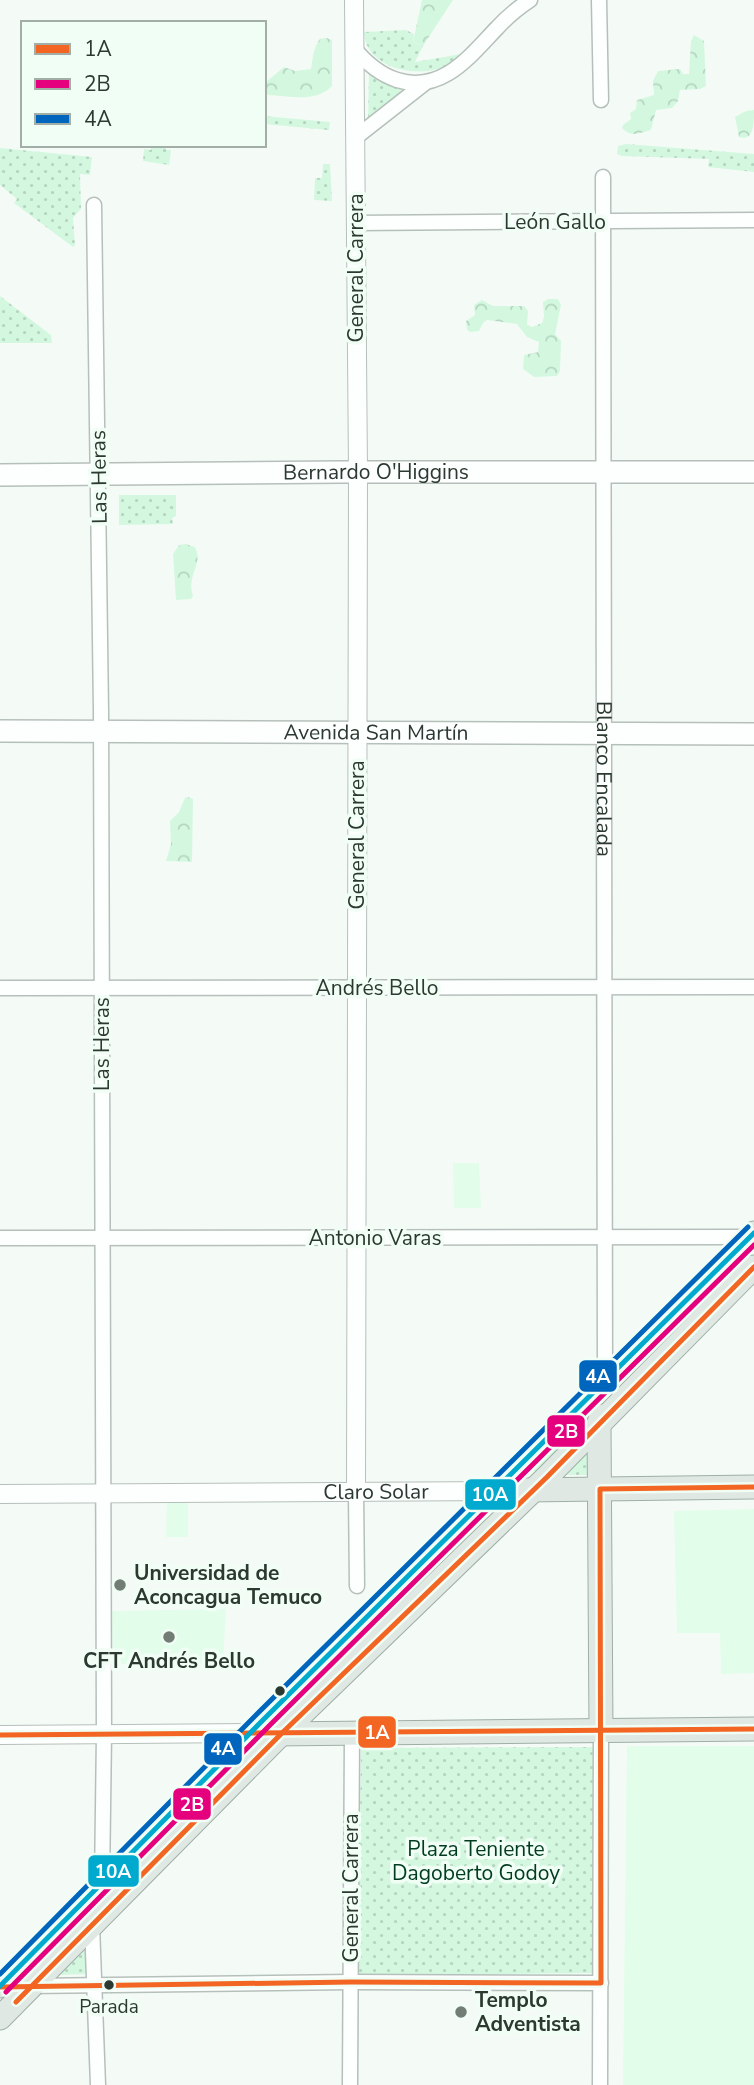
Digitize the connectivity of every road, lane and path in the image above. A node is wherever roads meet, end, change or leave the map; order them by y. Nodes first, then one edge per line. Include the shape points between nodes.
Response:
1 (354, 0) edge
2 (530, 0) edge
3 (599, 0) edge
4 (354, 48) junction
5 (425, 83) junction
6 (601, 100) dead end
7 (355, 138) junction
8 (603, 177) dead end
9 (94, 205) dead end
10 (754, 220) edge
11 (603, 222) junction
12 (356, 223) junction
13 (358, 472) junction
14 (754, 472) edge
15 (99, 473) junction
16 (604, 473) junction
17 (0, 475) edge
18 (0, 731) edge
19 (101, 732) junction
20 (358, 732) junction
21 (604, 733) junction
22 (754, 734) edge
23 (0, 988) edge
24 (102, 988) junction
25 (357, 988) junction
26 (606, 988) junction
27 (754, 988) edge
28 (752, 1235) edge
29 (604, 1237) junction
30 (0, 1238) edge
31 (103, 1238) junction
32 (356, 1238) junction
33 (754, 1267) edge
34 (627, 1359) junction
35 (606, 1381) junction
36 (599, 1423) junction
37 (754, 1488) edge
38 (533, 1489) junction
39 (600, 1489) junction
40 (495, 1491) junction
41 (356, 1493) junction
42 (0, 1494) edge
43 (103, 1494) junction
44 (357, 1586) dead end
45 (754, 1729) edge
46 (601, 1731) junction
47 (250, 1733) junction
48 (104, 1734) junction
49 (281, 1734) junction
50 (352, 1734) junction
51 (0, 1735) edge
52 (102, 1882) junction
53 (92, 1925) junction
54 (351, 1982) junction
55 (601, 1983) junction
56 (96, 1985) junction
57 (0, 1986) edge
58 (32, 1986) junction
59 (0, 2018) edge
60 (98, 2085) edge
61 (350, 2085) edge
62 (600, 2085) edge

1 - 4 street, General Carrera
2 - 5 street via 459,66
3 - 6 street
4 - 5 street via 385,75
4 - 7 street, General Carrera
5 - 7 street
7 - 12 street, General Carrera
8 - 11 street, Blanco Encalada
9 - 15 street, Las Heras
10 - 11 street, León Gallo
11 - 12 street, León Gallo
11 - 16 street, Blanco Encalada
12 - 13 street, General Carrera
13 - 15 main road, Bernardo O'Higgins
13 - 16 main road, Bernardo O'Higgins
13 - 20 street, General Carrera
14 - 16 main road, Bernardo O'Higgins
15 - 17 main road, Bernardo O'Higgins
15 - 19 street, Las Heras
16 - 21 street, Blanco Encalada
18 - 19 main road, Avenida San Martín
19 - 20 main road, Avenida San Martín
19 - 24 street, Las Heras
20 - 21 main road, Avenida San Martín
20 - 25 street, General Carrera
21 - 22 main road, Avenida San Martín
21 - 26 street, Blanco Encalada
23 - 24 street, Andrés Bello
24 - 25 street, Andrés Bello
24 - 31 street, Las Heras
25 - 26 street, Andrés Bello
25 - 32 street, General Carrera
26 - 27 street, Andrés Bello
26 - 29 street, Blanco Encalada
28 - 29 street, Antonio Varas
28 - 34 main road
29 - 32 street, Antonio Varas
29 - 35 street, Blanco Encalada
30 - 31 street, Antonio Varas
31 - 32 street, Antonio Varas
31 - 43 street, Las Heras
32 - 41 street, General Carrera
33 - 36 main road
34 - 35 main road
34 - 36 main road
35 - 40 main road
36 - 38 main road
36 - 39 main road
37 - 39 main road, Claro Solar
38 - 39 main road, Claro Solar
38 - 40 main road, Claro Solar
38 - 49 main road
39 - 46 main road
40 - 41 street, Claro Solar
40 - 47 main road
41 - 43 street, Claro Solar
41 - 44 street, General Carrera
42 - 43 street, Claro Solar
43 - 48 street, Las Heras
45 - 46 main road
46 - 50 main road
46 - 55 street
47 - 48 street
47 - 49 main road
47 - 52 main road
48 - 51 street
48 - 52 street, Las Heras
49 - 50 main road
49 - 53 main road
50 - 54 street, General Carrera
52 - 57 main road
53 - 56 street
53 - 58 main road
54 - 55 street
54 - 56 street
54 - 61 street, General Carrera
55 - 62 street
56 - 58 street
56 - 60 street
57 - 58 street
58 - 59 main road

